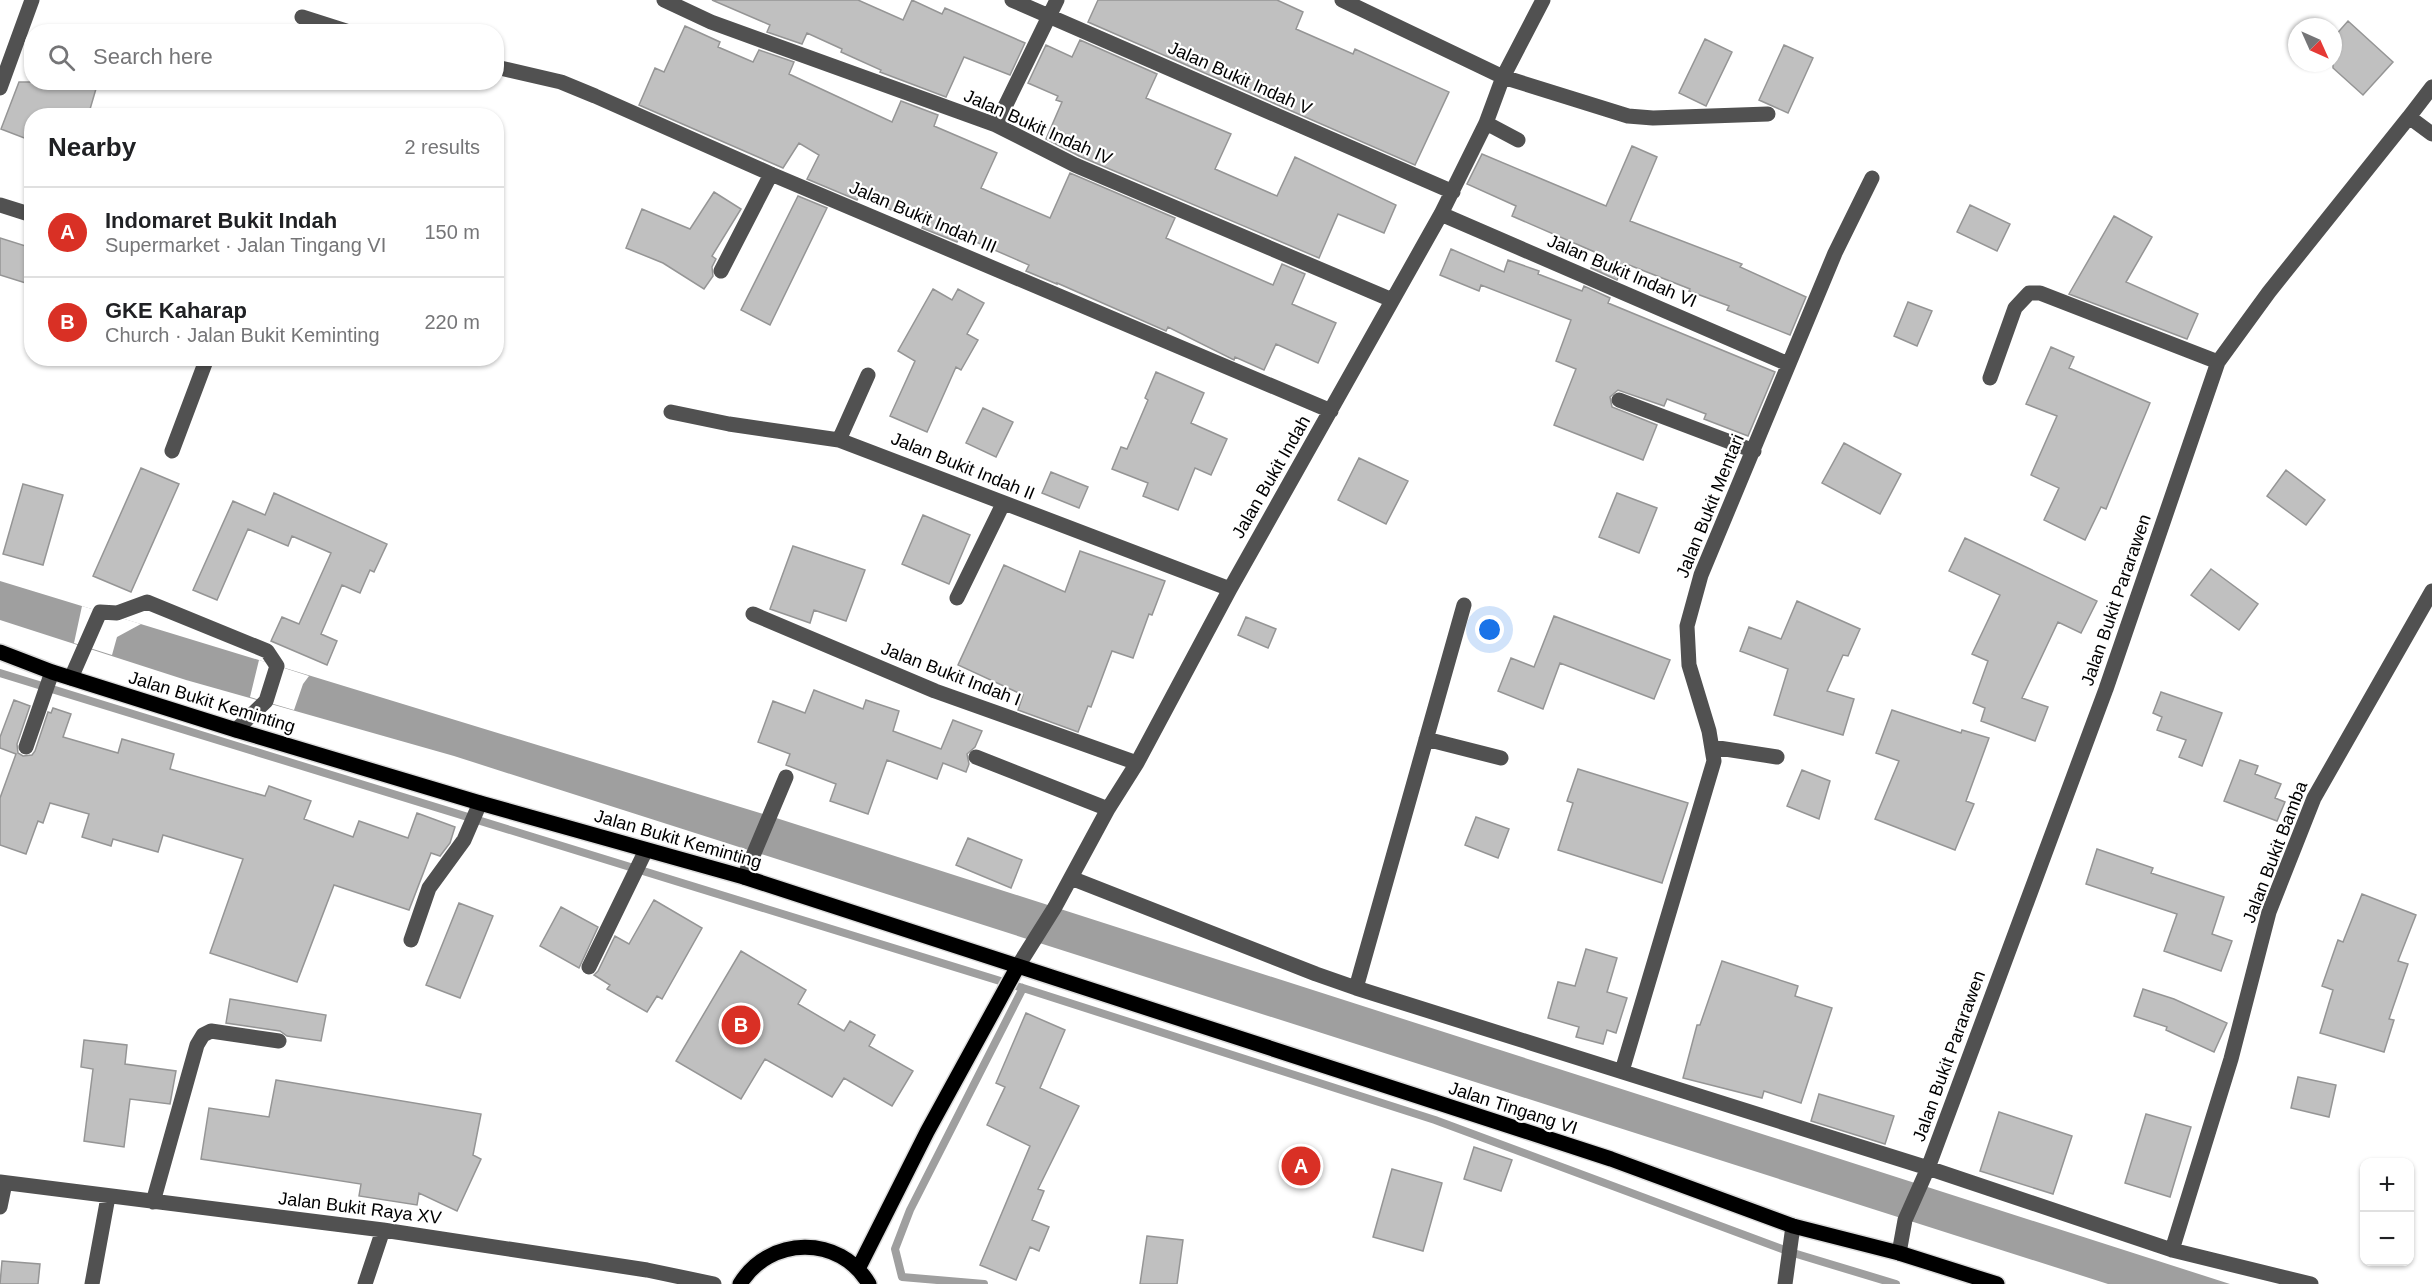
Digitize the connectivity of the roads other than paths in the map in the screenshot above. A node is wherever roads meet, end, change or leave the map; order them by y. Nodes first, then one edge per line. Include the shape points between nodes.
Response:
1 (32, 0) edge
2 (664, 0) edge
3 (1012, 0) edge
4 (1057, 0) edge
5 (1342, 0) edge
6 (1543, 0) edge
7 (1050, 15) junction
8 (302, 17) dead end
9 (324, 24) edge
10 (504, 70) edge
11 (1503, 77) junction
12 (2432, 87) edge
13 (0, 88) edge
14 (1768, 114) dead end
15 (2409, 117) junction
16 (1486, 123) junction
17 (996, 125) junction
18 (2432, 134) edge
19 (1518, 140) dead end
20 (771, 174) junction
21 (1872, 178) dead end
22 (1453, 192) junction
23 (0, 205) edge
24 (24, 212) edge
25 (1441, 214) junction
26 (721, 272) dead end
27 (1392, 300) junction
28 (2218, 362) junction
29 (1788, 364) junction
30 (204, 366) edge
31 (868, 375) dead end
32 (1990, 378) dead end
33 (1619, 400) dead end
34 (1331, 411) junction
35 (671, 412) dead end
36 (839, 440) junction
37 (171, 451) dead end
38 (1754, 452) junction
39 (1002, 504) junction
40 (1230, 589) junction
41 (2432, 591) edge
42 (957, 598) dead end
43 (1464, 605) dead end
44 (753, 614) dead end
45 (0, 651) edge
46 (52, 672) junction
47 (71, 678) junction
48 (236, 730) junction
49 (1426, 739) junction
50 (26, 747) dead end
51 (1712, 747) junction
52 (976, 757) dead end
53 (1778, 757) dead end
54 (1501, 758) dead end
55 (1137, 763) junction
56 (786, 777) dead end
57 (480, 803) junction
58 (1108, 810) junction
59 (646, 850) junction
60 (744, 877) junction
61 (1071, 878) junction
62 (411, 940) dead end
63 (1018, 966) junction
64 (589, 967) dead end
65 (1356, 988) junction
66 (279, 1041) dead end
67 (1622, 1071) junction
68 (1928, 1168) junction
69 (2, 1182) edge
70 (108, 1197) junction
71 (153, 1202) junction
72 (0, 1207) edge
73 (1793, 1226) junction
74 (383, 1230) junction
75 (2172, 1250) junction
76 (1899, 1253) junction
77 (858, 1269) junction
78 (92, 1284) edge
79 (365, 1284) edge
80 (714, 1284) edge
81 (740, 1284) edge
82 (869, 1284) edge
83 (1785, 1284) edge
84 (1997, 1284) edge
85 (2311, 1284) edge

1 - 13 street
2 - 17 street, Jalan Bukit Indah IV via 711,22
3 - 7 street, Jalan Bukit Indah V
4 - 7 street
5 - 11 street
6 - 11 street, Jalan Bukit Indah
7 - 17 street
7 - 22 street, Jalan Bukit Indah V
8 - 9 street
10 - 20 street, Jalan Bukit Indah III via 561,82
11 - 14 street via 1628,116
11 - 16 street, Jalan Bukit Indah
12 - 15 street, Jalan Bukit Pararawen
15 - 18 street
15 - 28 street, Jalan Bukit Pararawen
16 - 19 street
16 - 22 street, Jalan Bukit Indah
17 - 27 street, Jalan Bukit Indah IV via 1075,165
20 - 26 street
20 - 34 street, Jalan Bukit Indah III
21 - 29 street, Jalan Bukit Mentari
22 - 25 street, Jalan Bukit Indah
23 - 24 street
25 - 27 street, Jalan Bukit Indah
25 - 29 street, Jalan Bukit Indah VI
27 - 34 street, Jalan Bukit Indah
28 - 32 street via 2040,293 2029,294 2015,308
28 - 68 street, Jalan Bukit Pararawen via 2106,689
29 - 38 street, Jalan Bukit Mentari
30 - 37 street
31 - 36 street
33 - 38 street
34 - 40 street, Jalan Bukit Indah
35 - 36 street, Jalan Bukit Indah II
36 - 39 street, Jalan Bukit Indah II
38 - 51 street, Jalan Bukit Mentari via 1701,575 1688,626 1689,665
39 - 40 street, Jalan Bukit Indah II
39 - 42 street
40 - 55 street, Jalan Bukit Indah
41 - 75 street, Jalan Bukit Bamba via 2319,788 2273,901 2231,1059
43 - 49 street
44 - 55 street, Jalan Bukit Indah I via 935,691
45 - 46 main road, Jalan Bukit Keminting
46 - 47 main road, Jalan Bukit Keminting
46 - 50 street
47 - 48 main road, Jalan Bukit Keminting
47 - 48 street via 100,612 117,613 147,602 267,651 277,666 266,701
48 - 57 main road, Jalan Bukit Keminting
49 - 54 street
49 - 65 street
51 - 53 street
51 - 67 street, Jalan Bukit Mentari via 1714,761
52 - 58 street
55 - 58 street, Jalan Bukit Indah
56 - 60 street
57 - 59 main road, Jalan Bukit Keminting
57 - 62 street via 464,840 429,888
58 - 61 street, Jalan Bukit Indah
59 - 60 main road, Jalan Bukit Keminting
59 - 64 street
60 - 63 main road, Jalan Bukit Keminting
61 - 63 street, Jalan Bukit Indah
61 - 65 street
63 - 73 main road, Jalan Tingang VI via 1611,1159
63 - 77 main road
65 - 67 street
66 - 71 street via 211,1031 203,1035
67 - 68 street
68 - 75 street
68 - 76 street, Jalan Bukit Pararawen via 1905,1220
69 - 70 street, Jalan Bukit Raya XV
69 - 72 street
70 - 71 street, Jalan Bukit Raya XV
70 - 78 street
71 - 74 street, Jalan Bukit Raya XV
73 - 76 main road, Jalan Tingang VI
73 - 83 street
74 - 79 street
74 - 80 street, Jalan Bukit Raya XV
75 - 85 street
76 - 84 main road, Jalan Tingang VI
77 - 81 main road via 832,1251 800,1246 770,1255 756,1264
77 - 82 main road

